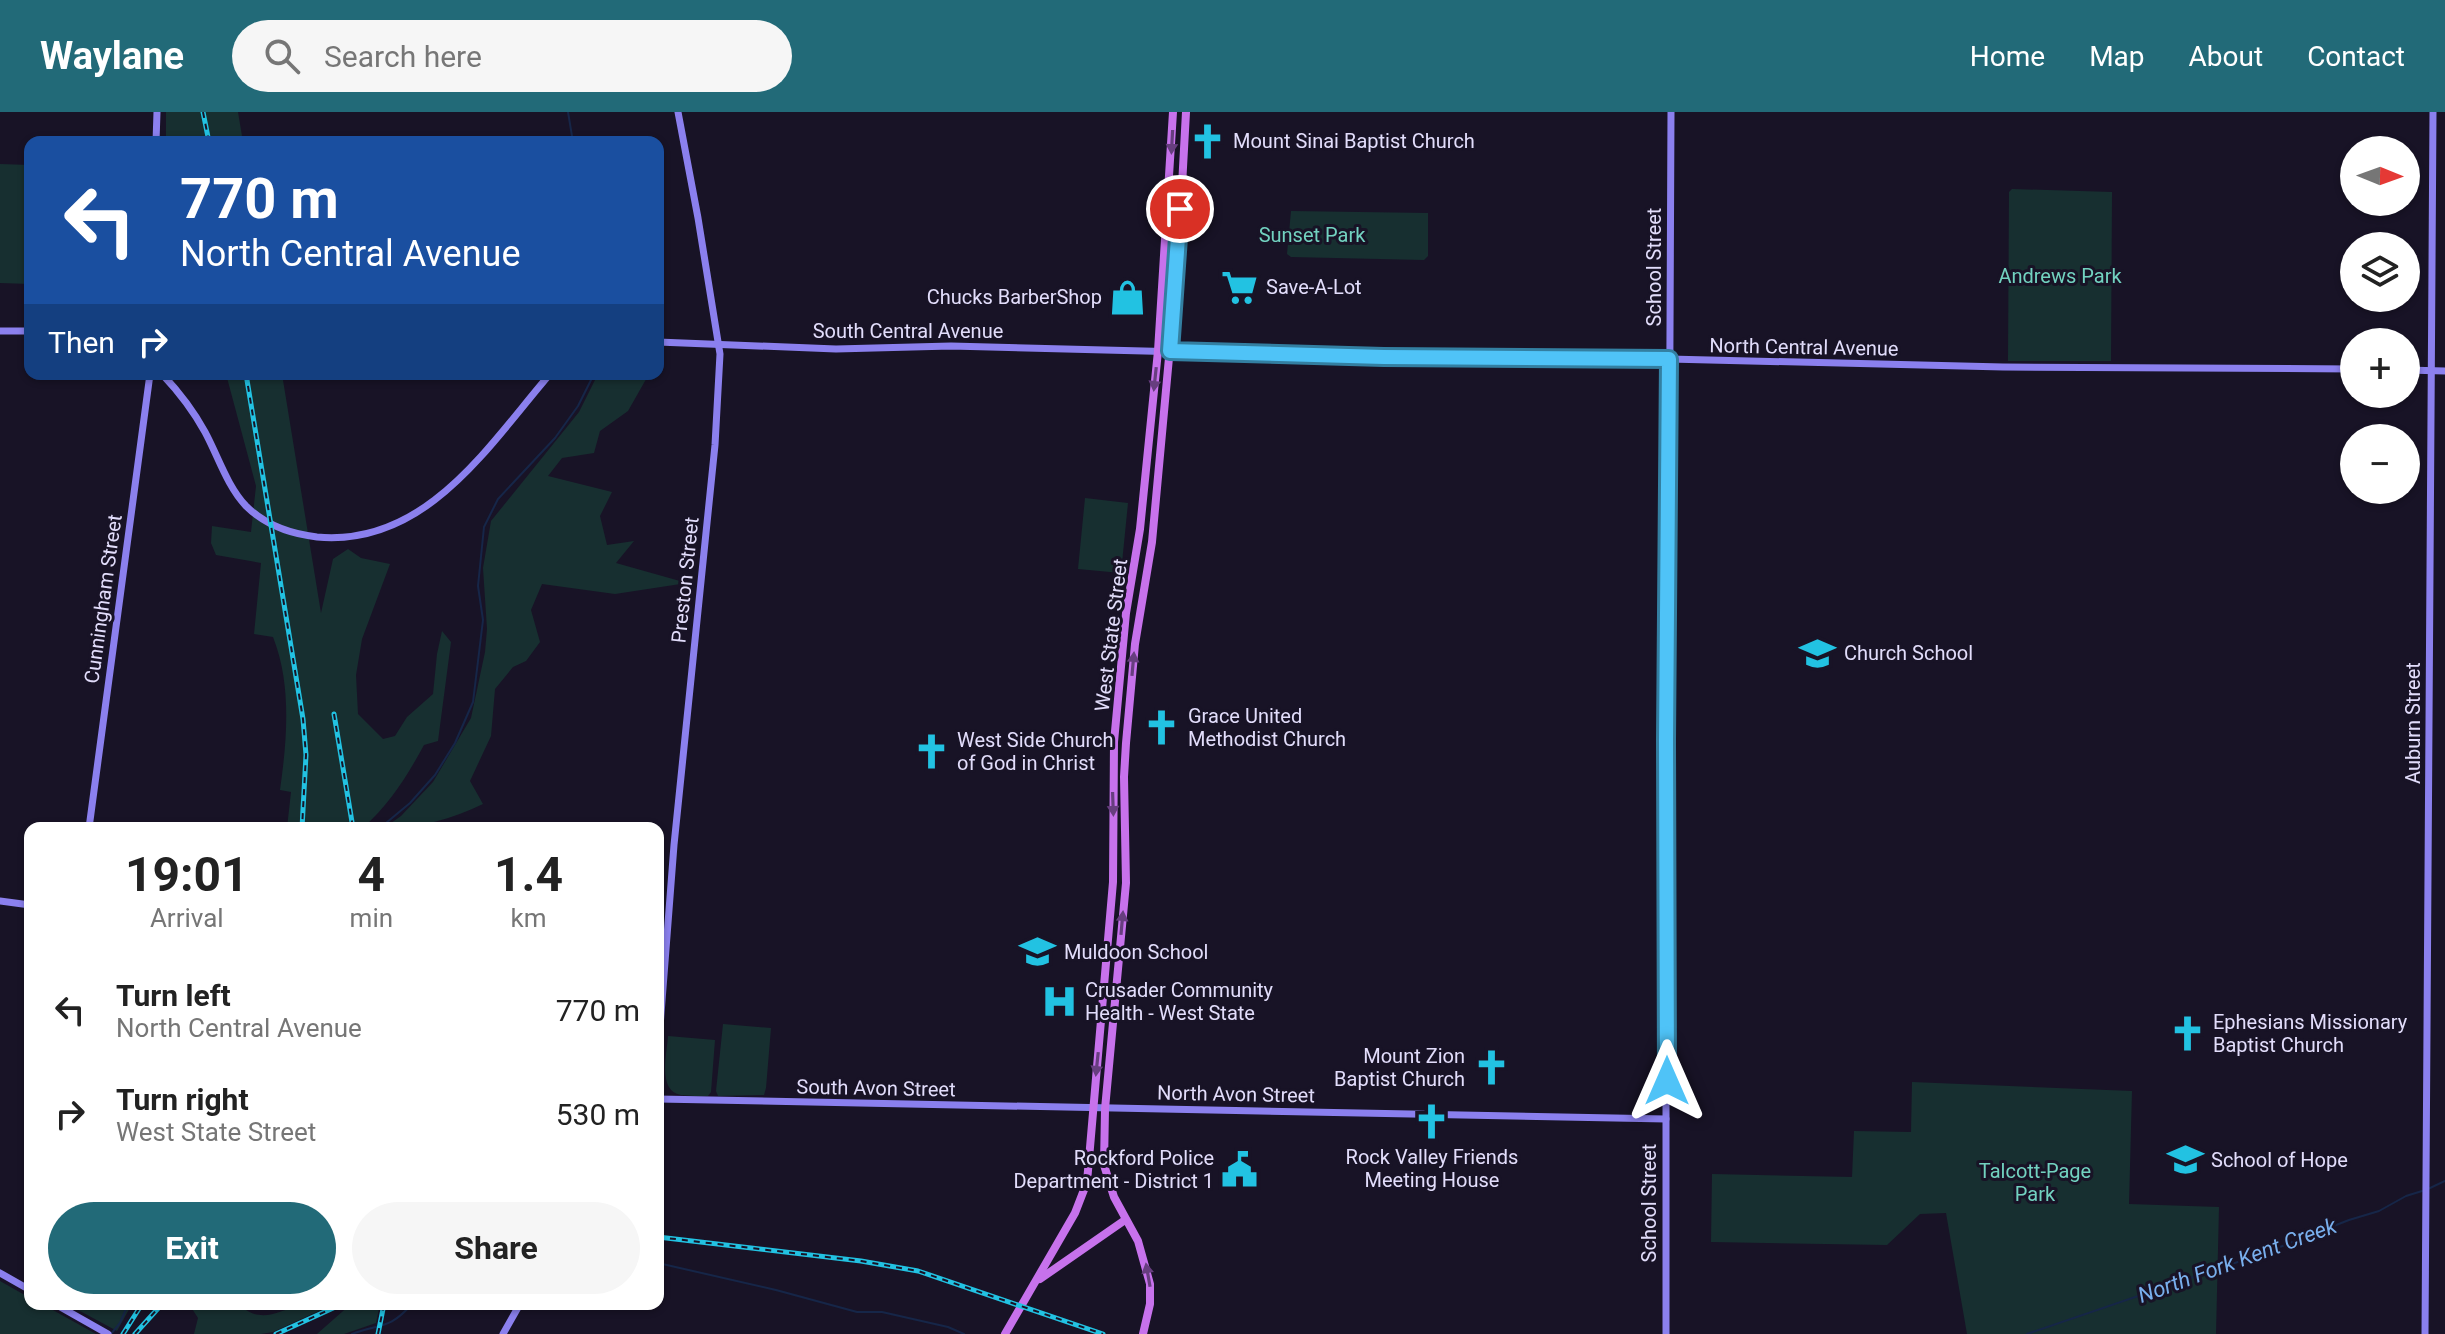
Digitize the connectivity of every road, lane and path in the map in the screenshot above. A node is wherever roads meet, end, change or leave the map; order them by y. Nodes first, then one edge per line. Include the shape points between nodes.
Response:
1 (157, 112) edge
2 (678, 112) edge
3 (1173, 112) edge
4 (1186, 112) edge
5 (1671, 112) edge
6 (2433, 112) edge
7 (156, 136) edge
8 (0, 331) edge
9 (24, 331) edge
10 (664, 342) edge
11 (717, 343) junction
12 (1158, 351) junction
13 (1170, 351) junction
14 (1669, 359) junction
15 (2340, 369) edge
16 (2420, 371) edge
17 (2432, 371) junction
18 (2445, 371) edge
19 (149, 380) edge
20 (167, 380) edge
21 (545, 380) edge
22 (90, 822) edge
23 (0, 901) edge
24 (24, 904) edge
25 (664, 974) edge
26 (664, 1099) edge
27 (1092, 1109) junction
28 (1105, 1109) junction
29 (1666, 1119) junction
30 (1125, 1220) junction
31 (0, 1273) edge
32 (1035, 1283) junction
33 (24, 1287) edge
34 (66, 1310) edge
35 (517, 1310) edge
36 (108, 1334) edge
37 (503, 1334) edge
38 (1005, 1334) edge
39 (1143, 1334) edge
40 (1666, 1334) edge
41 (2425, 1334) edge

1 - 7 main road
2 - 11 main road, Preston Street
3 -> 12 main road, West State Street
4 - 13 main road, West State Street
5 - 14 main road, School Street
6 - 17 main road, Auburn Street
8 - 9 main road
10 - 11 main road, South Central Avenue
11 - 12 main road, South Central Avenue
11 - 25 main road, Preston Street via 715,445
12 - 13 main road, North Central Avenue
12 -> 27 main road, West State Street via 1114,742 1113,882
13 - 14 main road, North Central Avenue
28 -> 13 main road, West State Street via 1126,883 1126,743
14 - 15 main road, North Central Avenue
14 - 29 main road, School Street
16 - 17 main road
17 - 18 main road
17 - 41 main road, Auburn Street
19 - 22 main road, Cunningham Street
20 - 21 main road via 193,411 244,504 271,525 333,538 390,527 432,504 462,477
23 - 24 main road
26 - 27 main road, South Avon Street
27 - 28 main road, North Avon Street
27 - 32 main road, West State Street via 1083,1196
28 - 29 main road, North Avon Street
28 - 30 main road, West State Street via 1104,1165
29 - 40 main road, School Street
30 - 32 main road
39 -> 30 main road, West State Street via 1150,1284 1138,1241
31 - 33 main road
32 - 38 main road, West State Street
34 - 36 main road
35 - 37 main road

